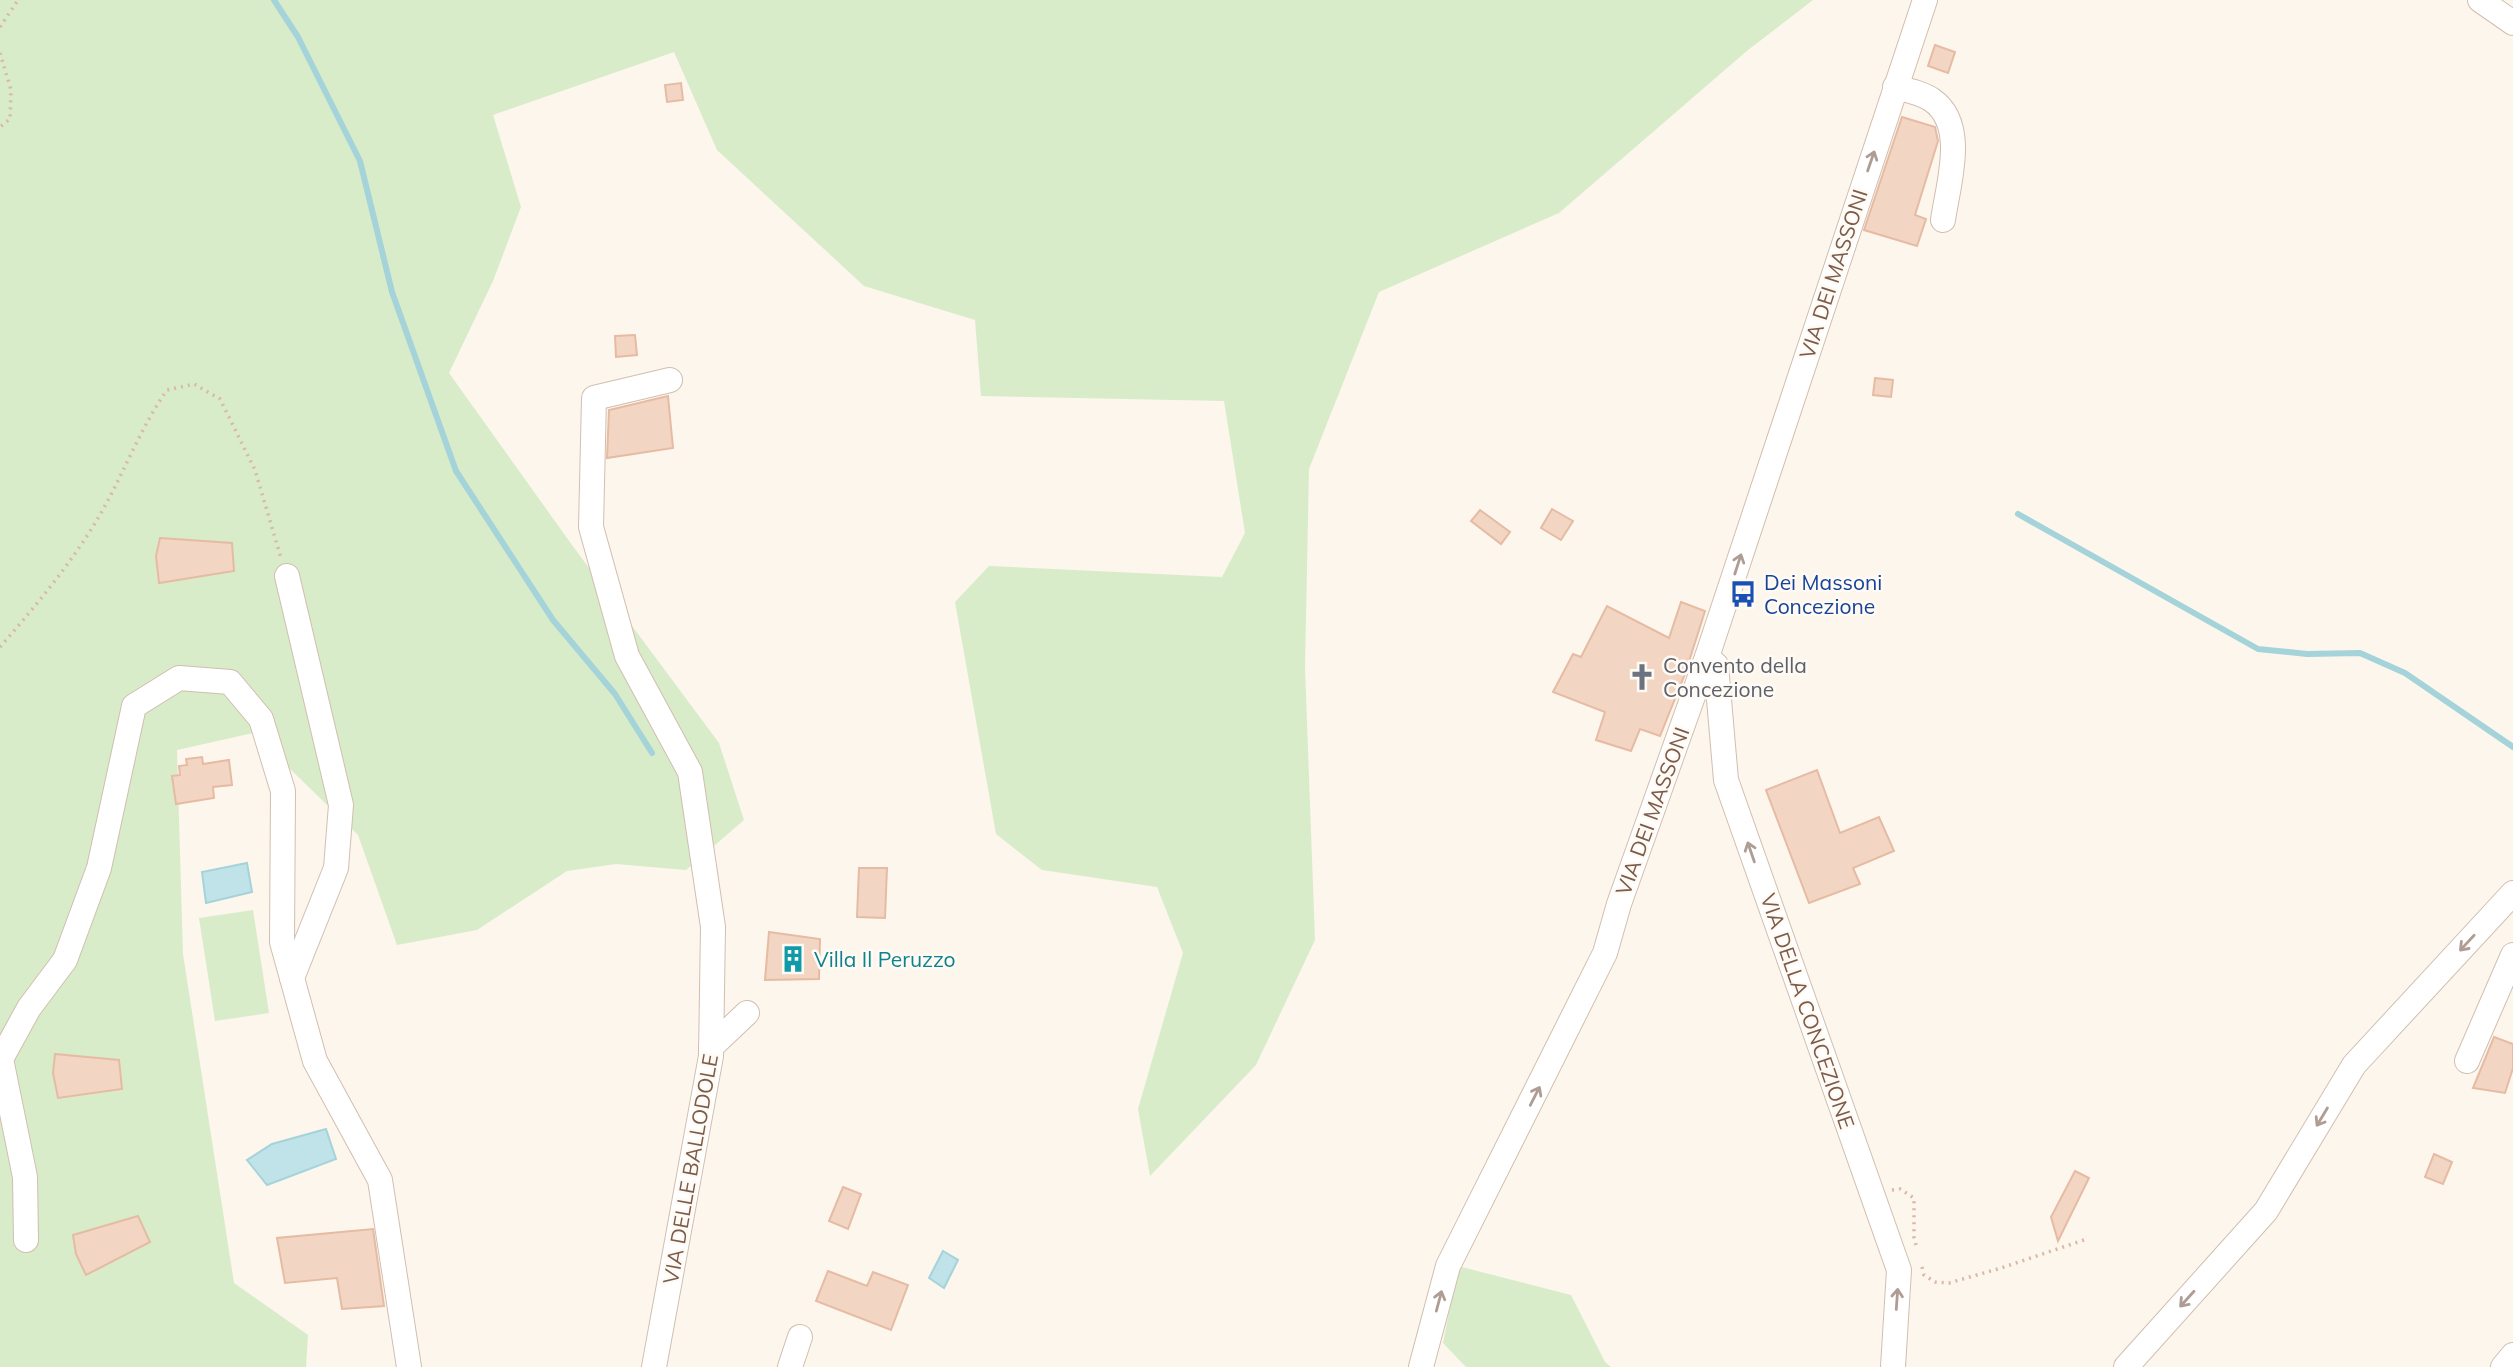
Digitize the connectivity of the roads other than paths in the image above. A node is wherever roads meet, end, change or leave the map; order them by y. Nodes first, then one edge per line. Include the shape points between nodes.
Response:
1 (1925, 0) edge
2 (2480, 0) edge
3 (2513, 23) edge
4 (1895, 87) junction
5 (1943, 220) dead end
6 (670, 380) dead end
7 (287, 576) road end
8 (1707, 657) junction
9 (2513, 893) edge
10 (2513, 955) edge
11 (292, 978) junction
12 (747, 1013) dead end
13 (711, 1047) junction
14 (2467, 1061) dead end
15 (26, 1240) dead end
16 (800, 1337) dead end
17 (2513, 1355) edge
18 (409, 1367) edge
19 (654, 1367) edge
20 (790, 1367) edge
21 (1421, 1367) edge
22 (1893, 1367) edge
23 (2126, 1367) edge
24 (2502, 1367) edge

1 - 4 street, VIA DEI MASSONI
2 - 3 street
4 - 5 street via 1930,98 1950,121 1953,135
8 -> 4 street, VIA DEI MASSONI
6 - 13 street, VIA DELLE BALLODOLE via 594,398 591,527 627,656 690,772 713,927
7 - 11 street via 341,805 336,868
21 -> 8 street, VIA DEI MASSONI via 1448,1266 1605,953
22 -> 8 street, VIA DELLA CONCEZIONE via 1899,1270 1726,780 1716,665
9 -> 23 street via 2354,1065 2266,1211
10 - 14 street
11 - 15 street via 282,942 283,791 261,719 230,682 179,678 135,706 99,868 65,960 29,1008 1,1059 25,1177
11 - 18 street via 315,1061 380,1180
12 - 13 street
13 - 19 street, VIA DELLE BALLODOLE
16 - 20 street
17 - 24 street

